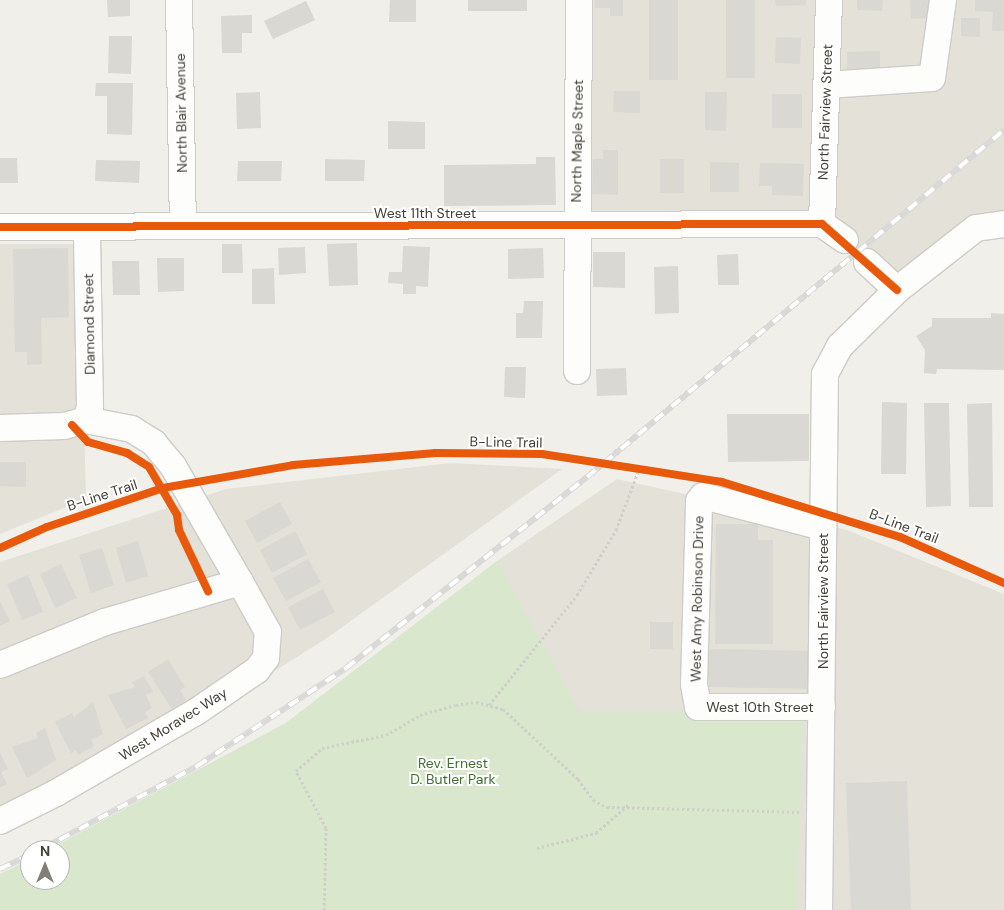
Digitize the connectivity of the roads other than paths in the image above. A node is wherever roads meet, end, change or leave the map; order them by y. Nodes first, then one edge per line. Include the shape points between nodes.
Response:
1 (179, 0) edge
2 (579, 0) edge
3 (828, 0) edge
4 (943, 0) edge
5 (826, 85) junction
6 (822, 224) junction
7 (1004, 224) edge
8 (183, 226) junction
9 (576, 226) junction
10 (0, 227) edge
11 (87, 227) junction
12 (845, 240) dead end
13 (867, 262) dead end
14 (897, 290) junction
15 (577, 371) dead end
16 (86, 420) junction
17 (0, 428) edge
18 (823, 527) junction
19 (240, 582) junction
20 (0, 665) edge
21 (698, 707) joint
22 (822, 707) junction
23 (0, 820) edge
24 (819, 910) edge

1 - 8 street, North Blair Avenue
2 - 9 street, North Maple Street
3 - 5 street, North Fairview Street
4 - 5 street via 932,78
5 - 6 street, North Fairview Street
6 - 9 street, West 11th Street
6 - 12 street
7 - 14 street via 976,228
8 - 9 street, West 11th Street
8 - 11 street, West 11th Street
9 - 15 street, North Maple Street
10 - 11 street, West 11th Street
11 - 16 street, Diamond Street via 90,408
13 - 14 street
14 - 18 street, North Fairview Street via 840,346 825,374
16 - 17 street via 64,426
16 - 19 street, West Moravec Way via 132,429 154,443 173,466
18 - 21 street, West Amy Robinson Drive via 703,496 699,501 694,684
18 - 22 street, North Fairview Street
19 - 20 street via 105,622
19 - 23 street, West Moravec Way via 268,632 266,658 257,670 188,717 56,793
21 - 22 street, West 10th Street
22 - 24 street, North Fairview Street

